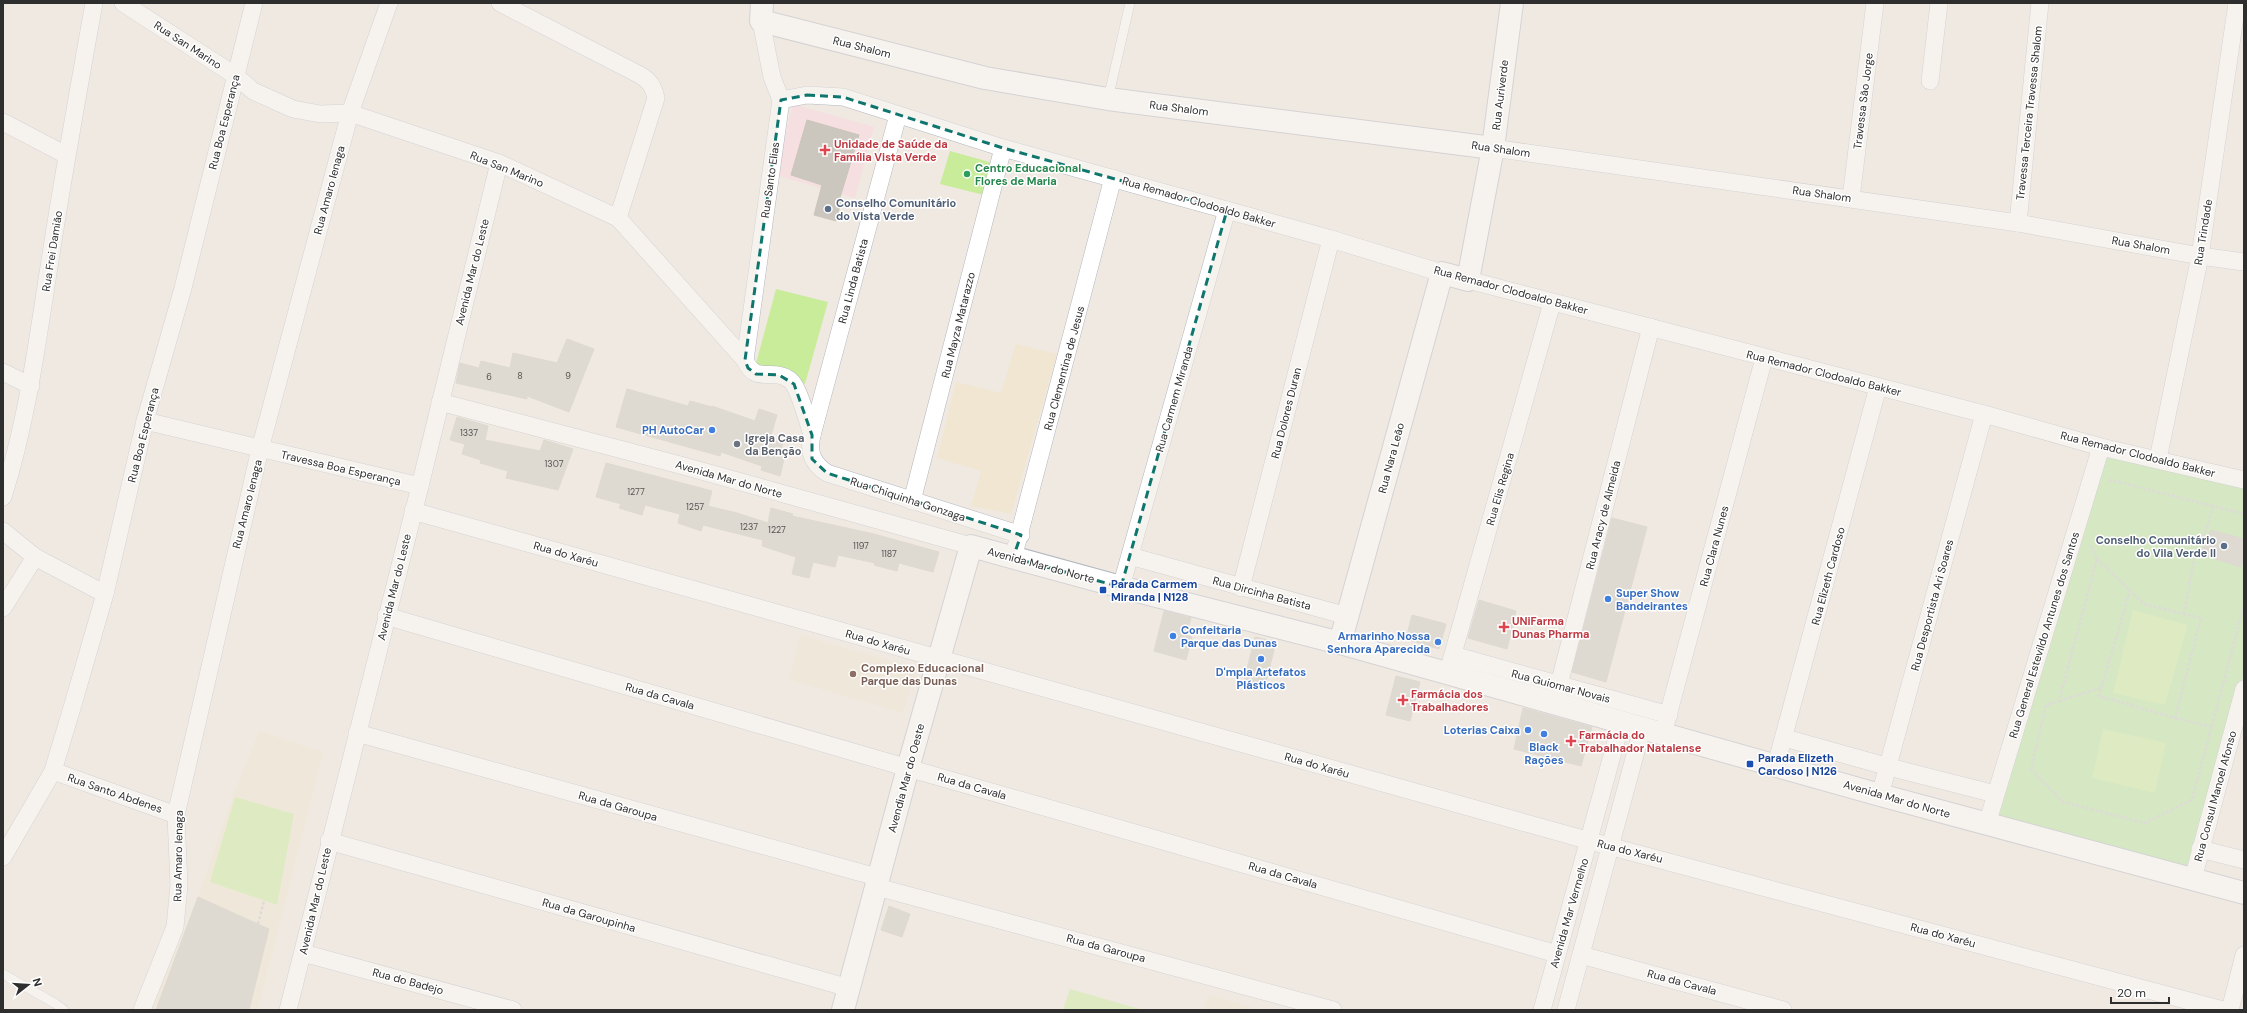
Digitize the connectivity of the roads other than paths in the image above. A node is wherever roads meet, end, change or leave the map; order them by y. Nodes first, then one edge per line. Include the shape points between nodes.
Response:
1 (94, 3) edge
2 (124, 3) edge
3 (254, 3) edge
4 (389, 3) edge
5 (500, 3) edge
6 (1130, 3) edge
7 (1512, 3) edge
8 (1876, 3) edge
9 (1939, 3) edge
10 (2040, 3) edge
11 (2237, 3) edge
12 (762, 12) edge
13 (236, 76) junction
14 (1930, 81) dead end
15 (1108, 99) junction
16 (781, 100) junction
17 (350, 113) junction
18 (898, 115) junction
19 (3, 122) edge
20 (1003, 148) junction
21 (1494, 148) junction
22 (66, 155) junction
23 (499, 163) junction
24 (1113, 178) junction
25 (1851, 198) junction
26 (1226, 210) junction
27 (618, 218) junction
28 (2018, 223) junction
29 (1331, 239) junction
30 (2200, 256) junction
31 (2244, 262) edge
32 (1442, 273) junction
33 (1468, 280) junction
34 (1552, 303) junction
35 (1651, 326) junction
36 (1764, 358) junction
37 (745, 360) junction
38 (3, 372) edge
39 (30, 386) junction
40 (1878, 387) junction
41 (440, 402) junction
42 (1984, 414) junction
43 (145, 422) junction
44 (811, 441) junction
45 (2101, 447) junction
46 (260, 449) junction
47 (2158, 459) junction
48 (2244, 480) edge
49 (420, 486) junction
50 (3, 497) edge
51 (912, 501) junction
52 (413, 511) junction
53 (3, 532) edge
54 (1021, 535) junction
55 (971, 546) junction
56 (1130, 556) junction
57 (35, 557) junction
58 (1013, 558) junction
59 (1121, 588) junction
60 (1241, 588) junction
61 (105, 594) junction
62 (3, 608) edge
63 (386, 616) junction
64 (1347, 616) junction
65 (1340, 643) junction
66 (939, 660) junction
67 (1450, 665) junction
68 (2244, 689) edge
69 (1557, 695) junction
70 (1621, 723) junction
71 (1666, 725) junction
72 (1642, 729) junction
73 (357, 733) junction
74 (1785, 738) junction
75 (1776, 765) junction
76 (1889, 767) junction
77 (908, 768) junction
78 (53, 771) junction
79 (1996, 794) junction
80 (1880, 795) junction
81 (176, 815) junction
82 (1987, 824) junction
83 (329, 841) junction
84 (1590, 841) junction
85 (1609, 845) junction
86 (2200, 848) junction
87 (3, 856) edge
88 (2244, 860) edge
89 (2193, 879) junction
90 (878, 883) junction
91 (2244, 893) edge
92 (303, 953) junction
93 (1557, 954) junction
94 (1581, 955) junction
95 (2244, 955) edge
96 (3, 974) edge
97 (849, 988) junction
98 (64, 1010) edge
99 (142, 1010) edge
100 (288, 1010) edge
101 (513, 1010) edge
102 (843, 1010) edge
103 (1333, 1010) edge
104 (1542, 1010) edge
105 (1566, 1010) edge
106 (1782, 1010) edge
107 (2224, 1010) edge
108 (2230, 1010) edge

1 - 22 street, Rua Frei Damião
2 - 13 street, Rua San Marino
3 - 13 street, Rua Boa Esperança
4 - 17 street, Rua Amaro Ienaga
5 - 27 street via 640,75 649,80 654,88 656,98
6 - 15 lane
7 - 21 street, Rua Auriverde
8 - 25 street, Travessa São Jorge
9 - 14 street
10 - 28 street, Travessa Terceira Travessa Shalom
11 - 30 street, Rua Trindade
12 - 15 street, Rua Shalom via 985,78
12 - 16 street, Rua Santo Elias via 772,77
13 - 17 street, Rua San Marino via 252,91 293,109 320,114
13 - 43 street, Rua Boa Esperança via 183,288
15 - 21 street, Rua Shalom
16 - 18 street, Rua Remador Clodoaldo Bakker via 807,95 843,97
16 - 37 street, Rua Santo Elias
17 - 23 street, Rua San Marino
17 - 46 street, Rua Amaro Ienaga
18 - 20 street, Rua Remador Clodoaldo Bakker
18 - 44 street, Rua Linda Batista
19 - 22 street
20 - 24 street, Rua Remador Clodoaldo Bakker
20 - 51 street, Rua Mayza Matarazzo
21 - 25 street, Rua Shalom
21 - 33 street, Rua Auriverde
22 - 39 street, Rua Frei Damião
23 - 27 street, Rua San Marino
23 - 41 street, Avenida Mar do Leste
24 - 26 street, Rua Remador Clodoaldo Bakker
24 - 54 street, Rua Clementina de Jesus
25 - 28 street, Rua Shalom
26 - 29 street, Rua Remador Clodoaldo Bakker
26 - 56 street, Rua Carmem Miranda
27 - 37 street, Rua San Marino
28 - 30 street, Rua Shalom
29 - 32 street, Rua Remador Clodoaldo Bakker
29 - 60 street, Rua Dolores Duran
30 - 31 street, Rua Shalom
30 - 47 street, Rua Trindade
32 - 33 street, Rua Remador Clodoaldo Bakker
32 - 64 street, Rua Nara Leão
33 - 34 street, Rua Remador Clodoaldo Bakker
34 - 35 street, Rua Remador Clodoaldo Bakker
34 - 67 street, Rua Elis Regina
35 - 36 street, Rua Remador Clodoaldo Bakker
35 - 69 street, Rua Aracy de Almeida
36 - 40 street, Rua Remador Clodoaldo Bakker
36 - 71 street, Rua Clara Nunes
37 - 44 street, Rua San Marino via 748,368 756,374 779,375 794,384
38 - 39 street
39 - 50 street, Rua Frei Damião via 14,463
40 - 42 street, Rua Remador Clodoaldo Bakker
40 - 74 street, Rua Elizeth Cardoso
41 - 49 street, Avenida Mar do Leste
41 - 55 street, Avenida Mar do Norte via 680,465
42 - 45 street, Rua Remador Clodoaldo Bakker
42 - 76 street, Rua Desportista Ari Soares
43 - 46 street, Travessa Boa Esperança
43 - 61 street, Rua Boa Esperança
44 - 51 street, Rua Chiquinha Gonzaga via 812,459 827,473
45 - 47 street, Rua Remador Clodoaldo Bakker
45 - 79 street, Rua General Estevildo Antunes dos Santos
46 - 49 street, Travessa Boa Esperança
46 - 81 street, Rua Amaro Ienaga
47 - 48 street, Rua Remador Clodoaldo Bakker
49 - 52 street, Avenida Mar do Leste
51 - 54 street, Rua Chiquinha Gonzaga
52 - 63 street, Avenida Mar do Leste
52 - 66 street, Rua do Xaréu
53 - 57 street
54 - 58 street, Rua Clementina de Jesus
55 - 58 street, Avenida Mar do Norte
55 - 66 street, Avendia Mar do Oeste
56 - 59 street, Rua Carmem Miranda
56 - 60 street, Rua Dircinha Batista
57 - 61 street
57 - 62 street
58 - 59 street, Avenida Mar do Norte
59 - 65 street, Avenida Mar do Norte
60 - 64 street, Rua Dircinha Batista
61 - 78 street, Rua Boa Esperança
63 - 73 street, Avenida Mar do Leste
63 - 77 street, Rua da Cavala
64 - 65 street, Rua Nara Leão
65 - 67 street, Avenida Mar do Norte
66 - 77 street, Avendia Mar do Oeste
66 - 84 street, Rua do Xaréu
67 - 69 street, Avenida Mar do Norte
68 - 86 street, Rua Consul Manoel Afonso
69 - 70 street, Avenida Mar do Norte
69 - 71 street, Rua Guiomar Novais
70 - 72 street, Avenida Mar do Norte
70 - 84 street, Avenida Mar Vermelho
71 - 72 street, Avenida Mar do Norte
71 - 75 street, Avenida Mar do Norte
72 - 85 street, Avenida Mar Vermelho
73 - 83 street, Avenida Mar do Leste
73 - 90 street, Rua da Garoupa
74 - 75 street, Rua Elizeth Cardoso
74 - 76 street
75 - 80 street, Avenida Mar do Norte
76 - 79 street
76 - 80 street, Rua Desportista Ari Soares
77 - 90 street, Avendia Mar do Oeste
77 - 93 street, Rua da Cavala
78 - 81 street, Rua Santo Abdenes
78 - 87 street, Rua Boa Esperança
79 - 82 street, Rua General Estevildo Antunes dos Santos
80 - 82 street, Avenida Mar do Norte
81 - 99 street, Rua Amaro Ienaga via 179,885 175,927
82 - 89 street, Avenida Mar do Norte
83 - 92 street, Avenida Mar do Leste
83 - 97 street, Rua da Garoupinha
84 - 85 street, Rua do Xaréu
84 - 93 street, Avenida Mar Vermelho
85 - 94 street, Avenida Mar Vermelho
85 - 107 street, Rua do Xaréu
86 - 88 street
86 - 89 street, Rua Consul Manoel Afonso
89 - 91 street, Avenida Mar do Norte
90 - 97 street, Avendia Mar do Oeste
90 - 103 street, Rua da Garoupa
92 - 100 street, Avenida Mar do Leste
92 - 101 street, Rua do Badejo
93 - 104 street, Avenida Mar Vermelho
94 - 105 street, Avenida Mar Vermelho
94 - 106 street, Rua da Cavala
95 - 108 street
96 - 98 lane
97 - 102 street, Avendia Mar do Oeste

